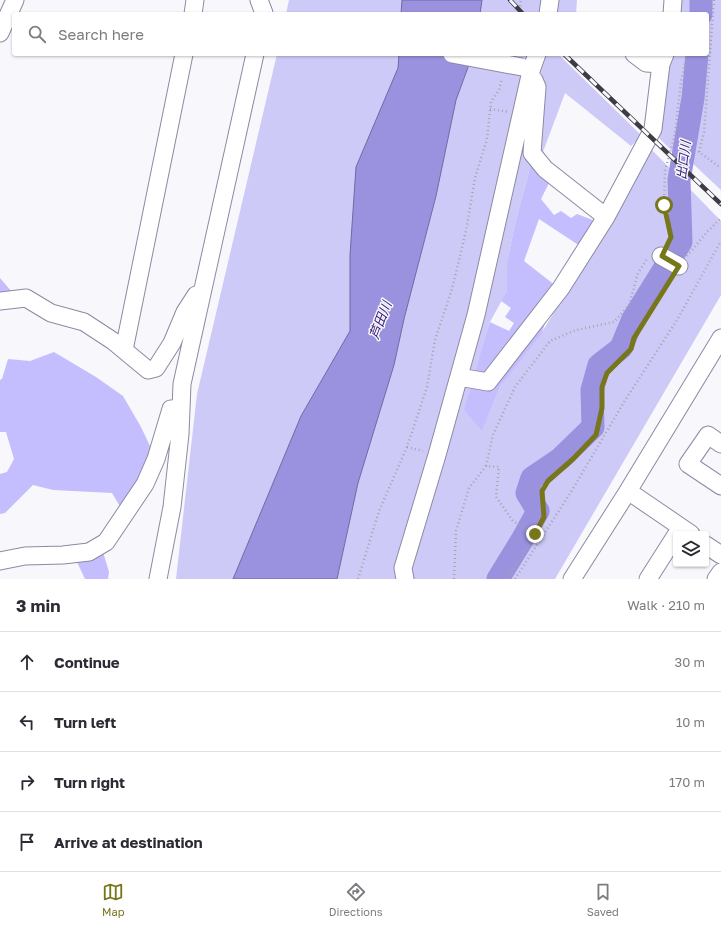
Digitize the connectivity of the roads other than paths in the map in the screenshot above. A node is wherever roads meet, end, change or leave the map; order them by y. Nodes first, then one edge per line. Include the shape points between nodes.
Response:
1 (15, 0) edge
2 (196, 0) edge
3 (259, 0) edge
4 (265, 0) edge
5 (550, 0) edge
6 (673, 0) edge
7 (193, 12) edge
8 (263, 12) edge
9 (264, 12) edge
10 (548, 12) edge
11 (672, 12) edge
12 (0, 33) edge
13 (184, 56) edge
14 (255, 56) edge
15 (462, 56) edge
16 (536, 56) edge
17 (637, 56) edge
18 (663, 59) edge
19 (526, 69) junction
20 (606, 217) junction
21 (662, 256) road end
22 (679, 266) road end
23 (203, 294) junction
24 (0, 301) edge
25 (721, 338) edge
26 (124, 350) junction
27 (716, 356) edge
28 (459, 377) junction
29 (181, 408) junction
30 (721, 444) edge
31 (721, 486) edge
32 (628, 491) junction
33 (678, 531) edge
34 (673, 544) edge
35 (709, 547) edge
36 (721, 555) edge
37 (0, 561) edge
38 (721, 572) edge
39 (158, 579) edge
40 (405, 579) edge
41 (572, 579) edge
42 (648, 579) edge
43 (716, 579) edge

1 - 12 street
2 - 7 street
3 - 8 street
4 - 9 street
5 - 10 street
6 - 11 street
13 - 26 street
14 - 23 street
15 - 19 street, bridge
16 - 19 street
17 - 18 street via 646,63
18 - 20 street via 653,129
19 - 20 street via 537,87 532,153 545,169
19 - 28 street via 476,315
20 - 28 street via 561,288 488,382
21 - 22 street
23 - 26 street via 196,294 192,300 172,343 156,368 148,370
23 - 29 street via 182,384
24 - 26 street via 26,298 51,313 84,322
25 - 27 street
27 - 32 street
28 - 40 street via 403,568
29 - 37 street via 171,409 156,459 145,484 106,542 89,552 25,556
29 - 39 street via 172,507
30 - 31 street via 708,435 688,464
32 - 33 street
32 - 41 street
34 - 42 street
35 - 36 street
38 - 43 street

